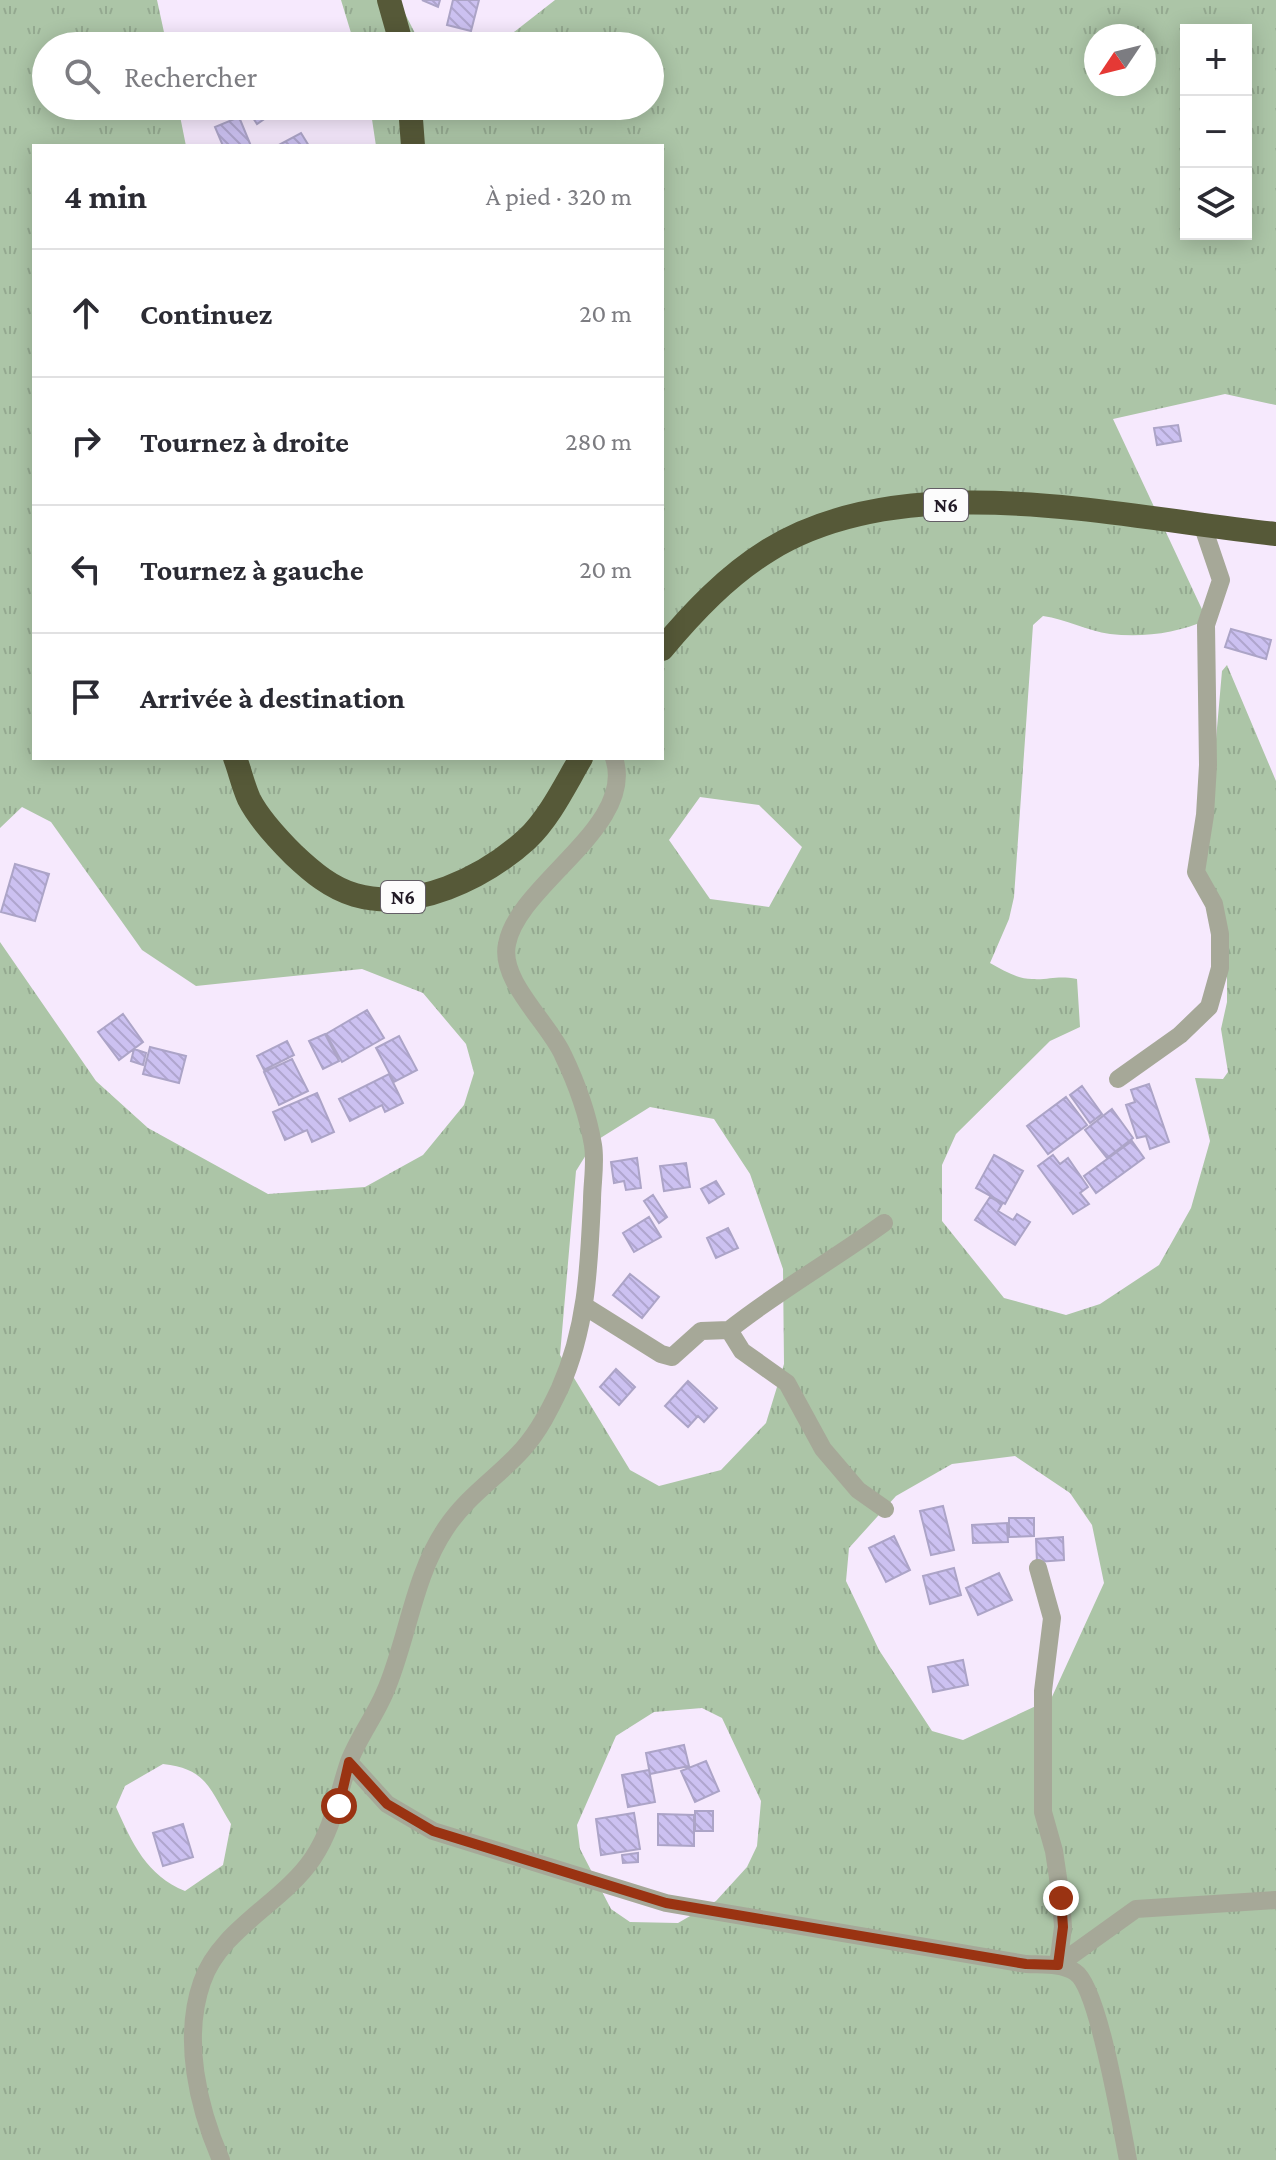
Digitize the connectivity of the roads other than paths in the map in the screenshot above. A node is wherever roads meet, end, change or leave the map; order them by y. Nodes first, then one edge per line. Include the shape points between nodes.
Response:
1 (389, 0) edge
2 (398, 32) edge
3 (411, 120) edge
4 (413, 144) edge
5 (1202, 524) junction
6 (1276, 534) edge
7 (664, 647) edge
8 (236, 760) edge
9 (580, 760) edge
10 (615, 760) edge
11 (1118, 1079) dead end
12 (884, 1223) dead end
13 (586, 1307) junction
14 (729, 1330) junction
15 (885, 1509) dead end
16 (1038, 1568) dead end
17 (349, 1762) junction
18 (1276, 1900) edge
19 (1058, 1965) junction
20 (221, 2160) edge
21 (1128, 2160) edge

1 - 2 highway
3 - 4 highway
5 - 6 highway, N6
5 - 7 highway, N6 via 1042,504 913,506 856,514 769,550 691,614
5 - 11 street via 1221,580 1206,625 1208,765 1196,872 1214,904 1220,968 1209,1007
8 - 9 highway, N6 via 249,799 278,840 317,877 355,895 393,899 441,891 495,865 529,837
10 - 13 street via 618,768 607,811 519,916 506,955 528,1004 564,1055 594,1148
12 - 14 street
13 - 14 street via 672,1357 701,1331
13 - 17 street via 560,1387 537,1431 464,1503 435,1545 386,1691
14 - 15 street via 742,1351 787,1383 823,1449 858,1490
16 - 19 street via 1052,1618 1043,1691 1043,1812 1061,1898
17 - 19 street via 387,1804 433,1831 666,1903 1026,1964
17 - 20 street via 339,1806 310,1863 223,1948 202,1979 194,2068
18 - 19 street via 1136,1909
19 - 21 street via 1077,1972 1093,1997

